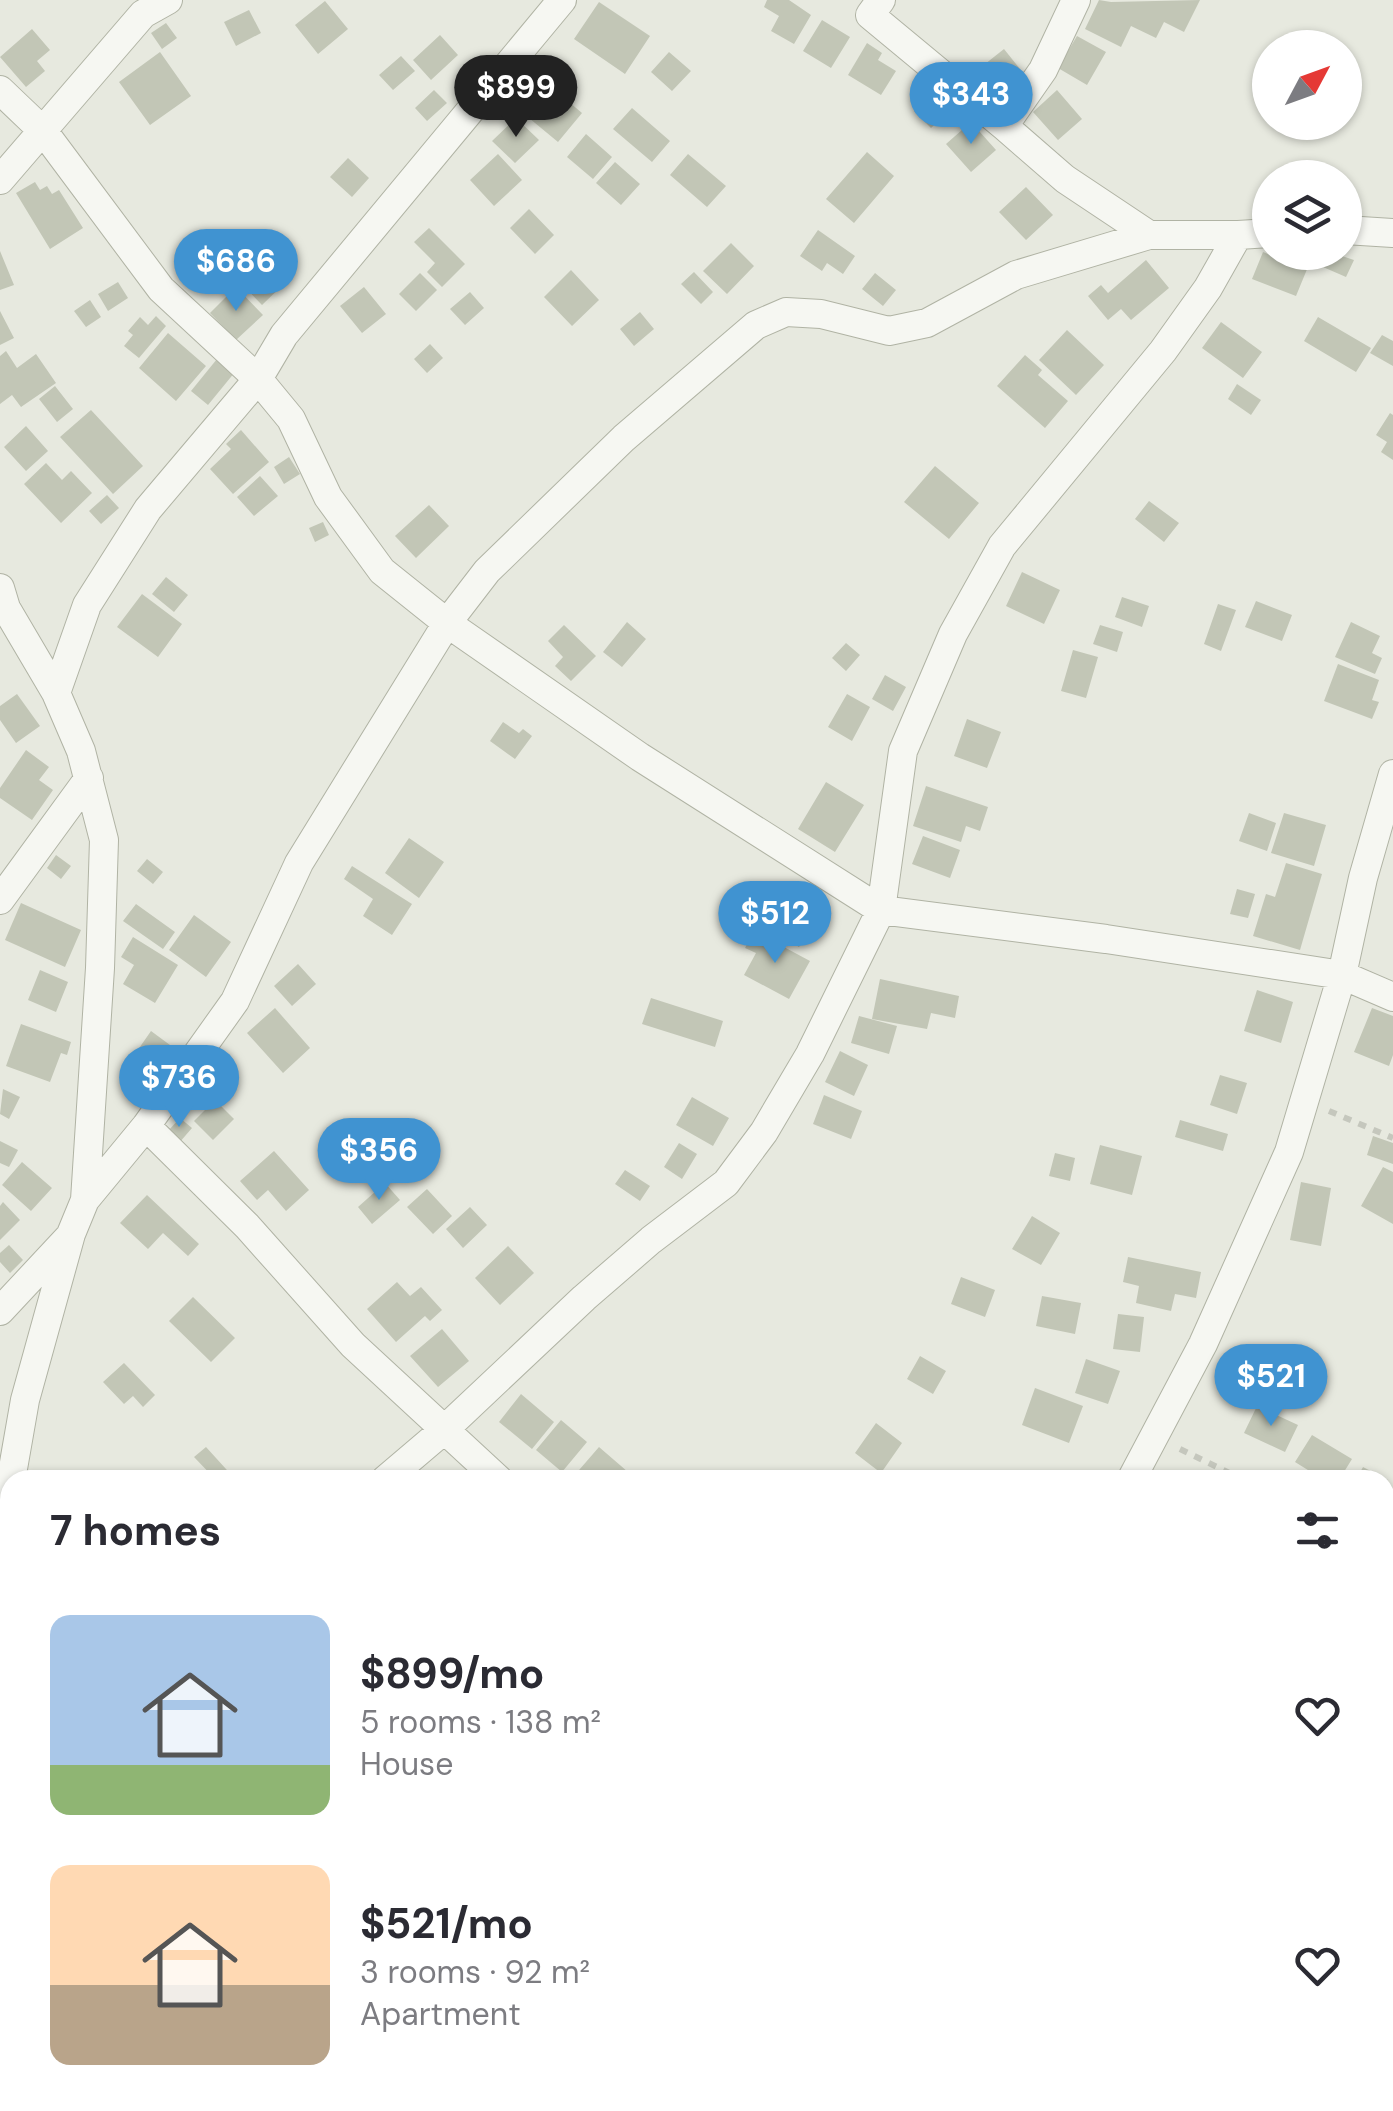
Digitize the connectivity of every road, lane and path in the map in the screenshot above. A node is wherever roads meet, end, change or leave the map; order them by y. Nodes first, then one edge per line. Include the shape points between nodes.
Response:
1 (168, 0) edge
2 (562, 0) edge
3 (881, 0) edge
4 (1076, 0) edge
5 (0, 90) edge
6 (1004, 126) junction
7 (44, 132) junction
8 (0, 180) edge
9 (1362, 231) edge
10 (1393, 233) edge
11 (1252, 234) edge
12 (1148, 235) junction
13 (1238, 235) junction
14 (258, 379) junction
15 (0, 588) edge
16 (448, 623) junction
17 (56, 693) junction
18 (1393, 774) edge
19 (89, 778) junction
20 (0, 900) edge
21 (880, 910) junction
22 (1342, 975) junction
23 (1393, 997) edge
24 (1305, 1101) junction
25 (146, 1126) junction
26 (1393, 1138) edge
27 (85, 1200) junction
28 (71, 1234) junction
29 (0, 1310) edge
30 (445, 1429) junction
31 (1157, 1437) junction
32 (14, 1470) edge
33 (397, 1470) edge
34 (488, 1470) edge
35 (1138, 1470) edge
36 (1224, 1470) edge

1 - 7 street via 144,14
2 - 14 street via 284,335
3 - 6 street via 870,16
4 - 6 street via 1042,70
5 - 7 street
6 - 12 street via 1065,179
7 - 8 street
7 - 14 street via 161,289
9 - 10 street
11 - 13 street
12 - 13 street
12 - 16 street via 1016,275 927,323 889,331 786,312 756,325 624,438 486,571
13 - 21 street via 1163,351 1002,546 953,634 903,751
14 - 16 street via 291,419 328,498 382,571
14 - 17 street via 148,509 87,605
15 - 17 street
16 - 21 street via 640,757
16 - 25 street via 299,863 235,1001
17 - 19 street
18 - 22 street
19 - 20 street
19 - 27 street via 104,840
21 - 22 street
21 - 30 street via 810,1054 726,1182 584,1298
22 - 23 street
22 - 24 street
24 - 26 path
24 - 31 street via 1289,1152
25 - 27 street
25 - 30 street via 354,1345
27 - 28 street
28 - 29 street
28 - 32 street via 25,1400
30 - 33 street
30 - 34 street
31 - 35 street
31 - 36 path

